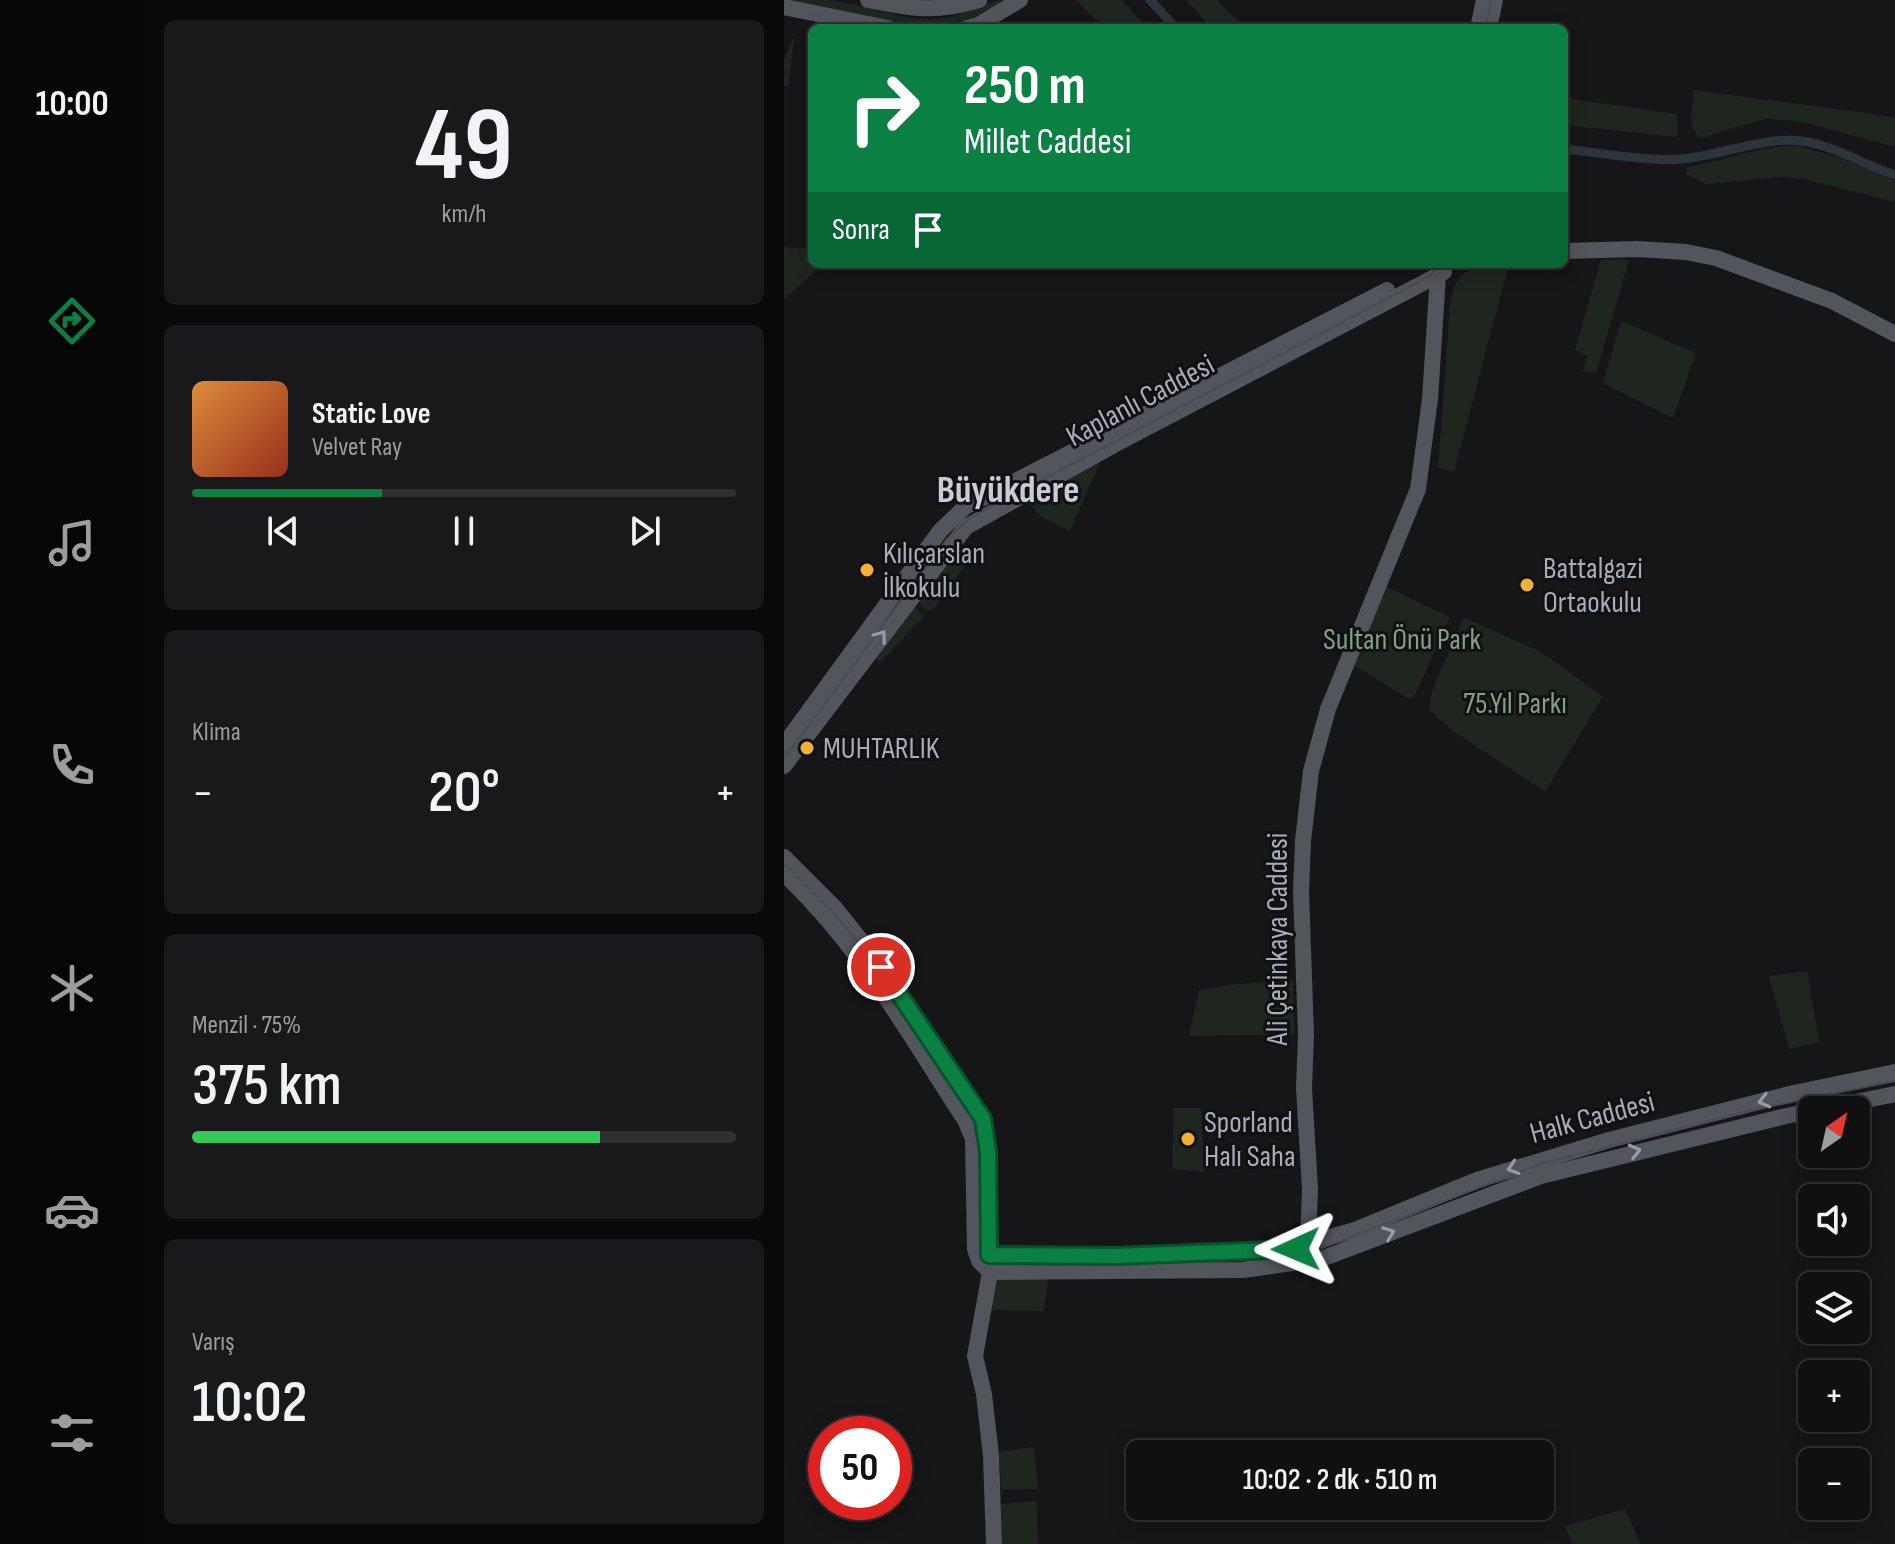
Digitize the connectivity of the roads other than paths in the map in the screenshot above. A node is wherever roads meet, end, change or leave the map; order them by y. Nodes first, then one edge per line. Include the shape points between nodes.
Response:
1 (868, 0) edge
2 (979, 0) edge
3 (1020, 0) edge
4 (1484, 0) edge
5 (1495, 0) edge
6 (784, 7) edge
7 (868, 24) edge
8 (980, 24) edge
9 (1479, 24) edge
10 (1490, 24) edge
11 (1568, 251) edge
12 (1435, 268) edge
13 (1435, 268) edge
14 (1439, 268) edge
15 (1895, 334) edge
16 (784, 745) edge
17 (784, 766) edge
18 (784, 857) edge
19 (784, 874) edge
20 (1895, 1072) edge
21 (1895, 1094) edge
22 (1306, 1251) junction
23 (989, 1255) junction
24 (990, 1272) junction
25 (994, 1544) edge

1 - 2 main road via 911,9 948,9
3 - 8 main road
4 - 9 main road
5 - 10 main road
6 - 7 main road
11 - 15 main road via 1637,249 1716,258 1832,301
12 - 16 main road, Kaplanlı Caddesi via 965,507 931,542
17 -> 13 main road, Kaplanlı Caddesi via 966,527
14 - 22 main road, Ali Çetinkaya Caddesi via 1418,489 1328,709 1311,771 1301,891 1310,1189
18 - 23 main road via 867,948 983,1119
19 - 24 main road via 865,964 965,1120 973,1139 975,1249
20 -> 22 main road, Halk Caddesi via 1794,1093 1520,1166
22 -> 21 main road, Halk Caddesi via 1541,1176
22 - 23 main road, Halk Caddesi
22 - 24 main road, Halk Caddesi via 1243,1270
23 - 24 main road
24 - 25 main road via 975,1356 991,1456

